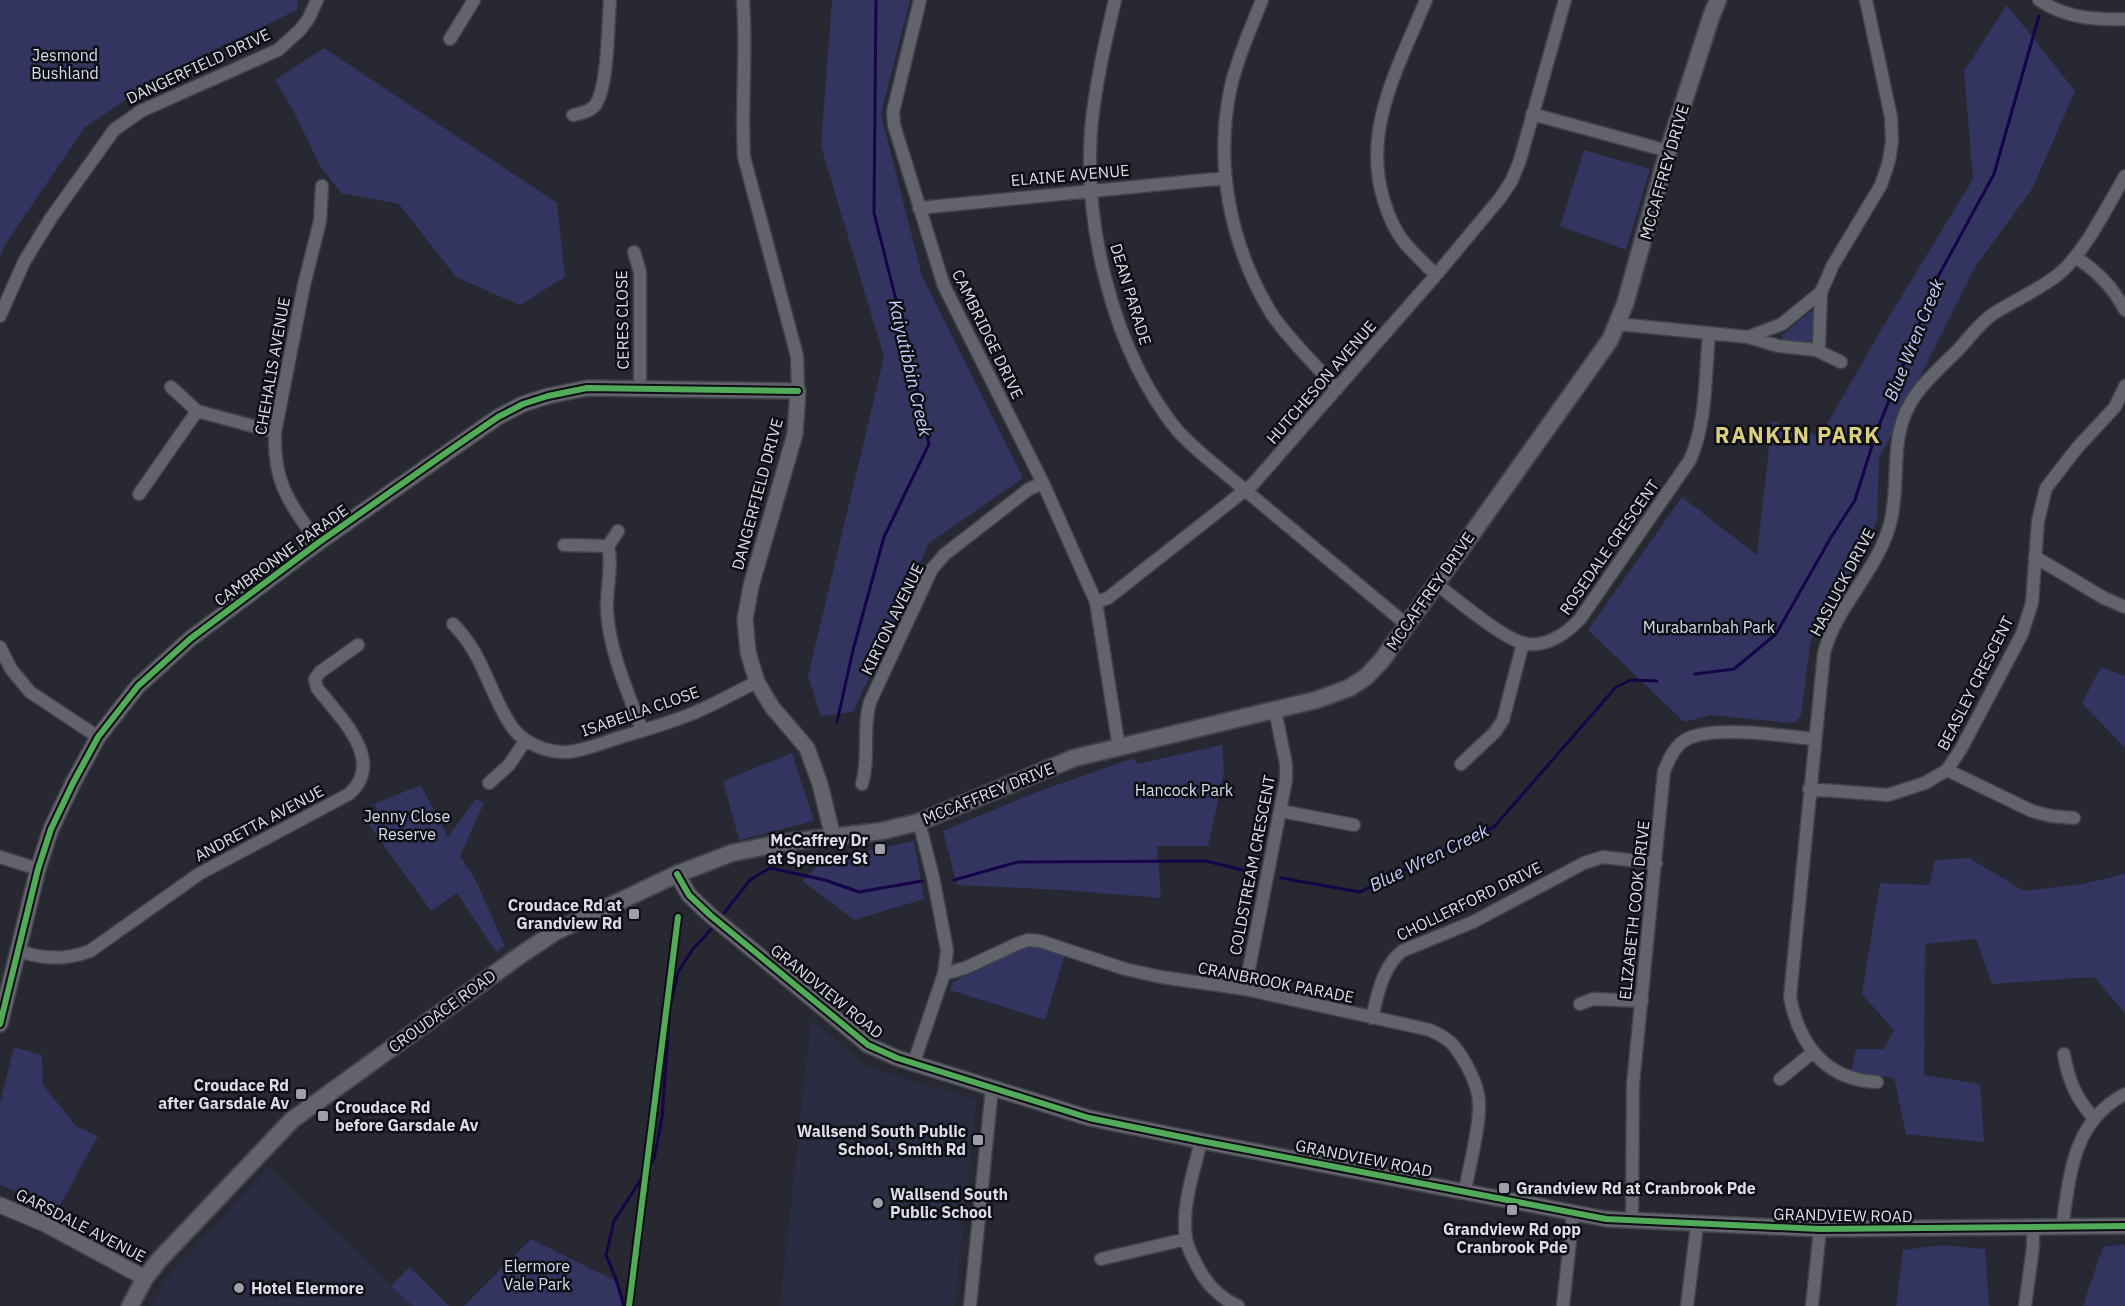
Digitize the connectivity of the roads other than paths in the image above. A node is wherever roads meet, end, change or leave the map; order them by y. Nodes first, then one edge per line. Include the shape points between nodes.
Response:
1 (317, 0) edge
2 (474, 0) edge
3 (610, 0) edge
4 (743, 0) edge
5 (920, 0) edge
6 (1115, 0) edge
7 (1262, 0) edge
8 (1426, 0) edge
9 (1565, 0) edge
10 (1718, 0) edge
11 (1866, 0) edge
12 (2039, 0) edge
13 (2125, 19) edge
14 (450, 39) dead end
15 (1532, 114) junction
16 (573, 115) dead end
17 (1668, 151) junction
18 (2125, 176) edge
19 (1225, 178) junction
20 (322, 186) dead end
21 (1092, 190) junction
22 (919, 208) junction
23 (634, 252) dead end
24 (2075, 257) junction
25 (1436, 275) junction
26 (1821, 292) junction
27 (2125, 310) edge
28 (0, 316) edge
29 (1618, 324) junction
30 (1709, 334) junction
31 (1748, 337) junction
32 (1816, 350) junction
33 (1841, 362) dead end
34 (2125, 386) edge
35 (171, 387) dead end
36 (639, 387) junction
37 (1337, 389) junction
38 (798, 391) junction
39 (2120, 410) edge
40 (197, 411) junction
41 (275, 432) junction
42 (1043, 483) junction
43 (1246, 491) junction
44 (139, 494) dead end
45 (618, 531) dead end
46 (318, 543) junction
47 (564, 545) dead end
48 (608, 546) junction
49 (2035, 557) junction
50 (1435, 584) junction
51 (1096, 602) junction
52 (2125, 607) edge
53 (453, 624) dead end
54 (1407, 625) junction
55 (1524, 643) junction
56 (358, 645) dead end
57 (0, 647) edge
58 (757, 682) junction
59 (1275, 710) junction
60 (642, 730) junction
61 (98, 737) junction
62 (1814, 739) junction
63 (525, 741) junction
64 (1119, 748) junction
65 (1461, 764) dead end
66 (1947, 770) junction
67 (489, 783) dead end
68 (862, 784) dead end
69 (1809, 789) junction
70 (1281, 811) junction
71 (2074, 818) dead end
72 (919, 822) junction
73 (1354, 825) dead end
74 (833, 837) junction
75 (0, 857) edge
76 (1656, 862) junction
77 (38, 869) junction
78 (677, 874) junction
79 (19, 951) junction
80 (944, 974) junction
81 (1245, 989) junction
82 (1642, 1001) junction
83 (1580, 1004) dead end
84 (1372, 1018) junction
85 (0, 1023) edge
86 (1813, 1052) junction
87 (2064, 1054) dead end
88 (914, 1062) junction
89 (1780, 1079) dead end
90 (1877, 1082) dead end
91 (992, 1088) junction
92 (2125, 1094) edge
93 (2094, 1118) junction
94 (1201, 1141) junction
95 (1465, 1191) junction
96 (0, 1205) edge
97 (1573, 1213) junction
98 (1632, 1221) junction
99 (1697, 1225) junction
100 (2125, 1226) edge
101 (2034, 1228) junction
102 (2062, 1228) junction
103 (1820, 1229) junction
104 (1186, 1239) junction
105 (1101, 1259) dead end
106 (145, 1278) junction
107 (130, 1306) edge
108 (970, 1306) edge
109 (1238, 1306) edge
110 (1563, 1306) edge
111 (1687, 1306) edge
112 (1812, 1306) edge
113 (2025, 1306) edge

1 - 28 street, DANGERFIELD DRIVE via 300,30 278,50 141,111 114,130 24,262
2 - 14 street
3 - 16 street via 603,85 597,104
4 - 38 street, DANGERFIELD DRIVE via 744,157 797,356
5 - 22 street, CAMBRIDGE DRIVE via 893,118
6 - 21 street, DEAN PARADE via 1093,120
7 - 19 street via 1231,84
8 - 25 street via 1384,104 1377,141 1377,174 1388,212 1403,240
9 - 15 street, HUTCHESON AVENUE
10 - 17 main road, MCCAFFREY DRIVE
11 - 26 street via 1891,117 1889,162 1881,185
12 - 13 street via 2077,16
15 - 17 street
15 - 25 street, HUTCHESON AVENUE via 1512,180
17 - 29 main road, MCCAFFREY DRIVE
18 - 24 street, HASLUCK DRIVE
19 - 21 street, ELAINE AVENUE
19 - 37 street via 1239,246 1259,291 1272,315
20 - 41 street, CHEHALIS AVENUE via 320,221
21 - 22 street, ELAINE AVENUE
21 - 43 street, DEAN PARADE via 1099,250 1114,308 1136,362 1179,432
22 - 42 street, CAMBRIDGE DRIVE via 944,286
23 - 36 street, CERES CLOSE via 640,272
24 - 27 street via 2100,277
24 - 62 street, HASLUCK DRIVE via 2042,286 1987,320 1909,404 1902,417 1891,522 1877,558 1827,640
25 - 37 street, HUTCHESON AVENUE
26 - 31 street via 1782,324
26 - 32 street
29 - 30 street
29 - 50 main road, MCCAFFREY DRIVE
30 - 31 street
30 - 55 street, ROSEDALE CRESCENT via 1698,444 1690,460 1581,619 1552,640
31 - 32 street via 1778,346
32 - 33 street
34 - 39 street, BEASLEY CRESCENT
35 - 40 street
36 - 38 street, CAMBRONNE PARADE
36 - 46 street, CAMBRONNE PARADE via 586,388 523,404 498,417
37 - 43 street, HUTCHESON AVENUE
38 - 58 street, DANGERFIELD DRIVE via 795,434 745,619 748,651
39 - 49 street, BEASLEY CRESCENT via 2077,448 2046,488
40 - 41 street
40 - 44 street
41 - 46 street, CHEHALIS AVENUE via 277,473 286,497
42 - 51 street, CAMBRIDGE DRIVE
42 - 68 street, KIRTON AVENUE via 1029,489 945,554 932,569 870,702
43 - 51 street, HUTCHESON AVENUE via 1108,598
43 - 54 street, DEAN PARADE
45 - 48 street
46 - 61 street, CAMBRONNE PARADE via 190,639 138,686
47 - 48 street
48 - 60 street via 611,561 607,610 612,641
49 - 52 street
49 - 66 street, BEASLEY CRESCENT via 2032,603 2022,634
50 - 54 main road, MCCAFFREY DRIVE
50 - 55 street via 1504,634
51 - 64 street
53 - 63 street via 476,652 508,718
54 - 59 main road, MCCAFFREY DRIVE via 1366,677 1349,688
55 - 65 street via 1503,720
56 - 79 street, ANDRETTA AVENUE via 315,679 317,688 363,754 357,787 200,874 90,951 58,958
57 - 61 street via 11,669 30,692
58 - 60 street, ISABELLA CLOSE via 692,714
58 - 74 street, DANGERFIELD DRIVE via 771,707 807,748
59 - 64 main road, MCCAFFREY DRIVE
59 - 70 street, COLDSTREAM CRESCENT via 1287,771
60 - 63 street, ISABELLA CLOSE via 568,752
61 - 77 street, CAMBRONNE PARADE via 51,829
62 - 69 street, HASLUCK DRIVE
62 - 76 street, ELIZABETH COOK DRIVE via 1722,732 1682,741 1671,753 1665,771
63 - 67 street via 509,765
64 - 72 main road, MCCAFFREY DRIVE via 1074,758
66 - 69 street, BEASLEY CRESCENT via 1925,783 1888,795
66 - 71 street via 2032,811
69 - 86 street, HASLUCK DRIVE via 1790,997 1801,1034
70 - 73 street
70 - 81 street, COLDSTREAM CRESCENT
72 - 74 main road, MCCAFFREY DRIVE
72 - 80 street via 944,925
74 - 78 main road, CROUDACE ROAD via 732,854
75 - 77 street
76 - 82 street, ELIZABETH COOK DRIVE
76 - 84 street, CHOLLERFORD DRIVE via 1603,857 1584,863 1473,922 1402,951 1392,959 1382,978
77 - 79 street, CAMBRONNE PARADE
78 - 88 street, GRANDVIEW ROAD via 689,895 710,915 868,1045
78 - 106 main road, CROUDACE ROAD via 555,932 292,1120
79 - 85 street, CAMBRONNE PARADE
80 - 81 street, CRANBROOK PARADE via 1028,940 1125,969
80 - 88 street
81 - 84 street, CRANBROOK PARADE
82 - 83 street via 1593,999
82 - 98 street, ELIZABETH COOK DRIVE via 1633,1084
84 - 95 street, CRANBROOK PARADE via 1446,1037 1469,1069 1478,1094 1479,1112
86 - 89 street
86 - 90 street, HASLUCK DRIVE via 1842,1075
87 - 93 street via 2075,1094
88 - 91 street, GRANDVIEW ROAD
91 - 94 street, GRANDVIEW ROAD via 1089,1118
91 - 108 street
92 - 93 street
93 - 102 street via 2073,1157
94 - 95 street, GRANDVIEW ROAD
94 - 104 street via 1188,1201
95 - 97 street, GRANDVIEW ROAD
96 - 106 street, GARSDALE AVENUE via 45,1224
97 - 98 street, GRANDVIEW ROAD
97 - 110 street
98 - 99 street, GRANDVIEW ROAD
99 - 103 street, GRANDVIEW ROAD
99 - 111 street
100 - 102 street, GRANDVIEW ROAD
101 - 102 street, GRANDVIEW ROAD
101 - 103 street, GRANDVIEW ROAD
101 - 113 street
103 - 112 street
104 - 105 street
104 - 109 street via 1206,1280 1217,1293
106 - 107 main road, CROUDACE ROAD

